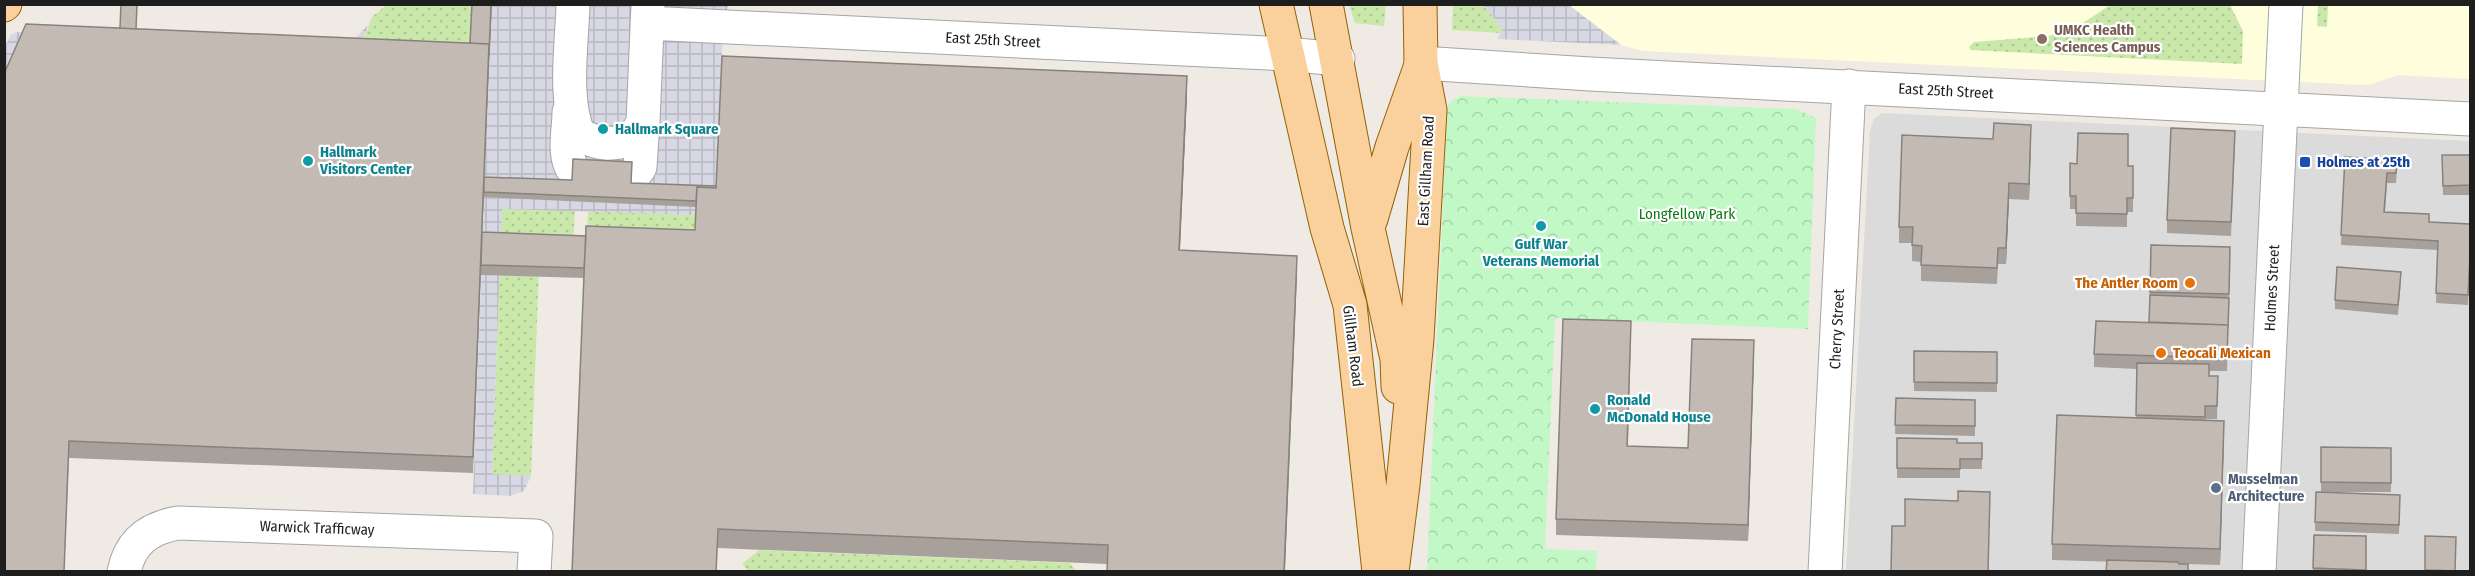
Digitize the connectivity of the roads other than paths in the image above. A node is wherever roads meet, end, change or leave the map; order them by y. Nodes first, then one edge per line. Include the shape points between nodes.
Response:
1 (573, 4) edge
2 (1276, 4) edge
3 (1326, 4) edge
4 (1420, 4) edge
5 (2286, 4) edge
6 (648, 14) edge
7 (1287, 54) junction
8 (1338, 59) junction
9 (1421, 63) junction
10 (1849, 86) junction
11 (2281, 110) junction
12 (2470, 119) edge
13 (1368, 228) junction
14 (1350, 305) junction
15 (1403, 485) junction
16 (124, 572) edge
17 (534, 572) edge
18 (1379, 572) edge
19 (1392, 572) edge
20 (1825, 572) edge
21 (2259, 572) edge

1 - 6 street, East 25th Street via 572,119 579,135 598,144 618,144 634,138 643,122
2 - 7 main road, Gillham Road
3 - 8 main road
4 - 9 main road, East Gillham Road
5 - 11 street, Holmes Street
6 - 7 street, East 25th Street
7 - 8 street, East 25th Street
7 - 14 main road, Gillham Road via 1327,228
8 - 13 main road
9 - 10 street, East 25th Street
9 - 13 main road
9 - 15 main road, East Gillham Road via 1430,110 1417,339
10 - 11 street, East 25th Street
10 - 20 street, Cherry Street
11 - 12 street, East 25th Street
11 - 21 street, Holmes Street
13 - 14 main road
13 - 15 main road via 1397,359
14 - 18 main road, Gillham Road
15 - 19 main road
16 - 17 street, Warwick Trafficway via 135,544 165,526 178,523 536,536

